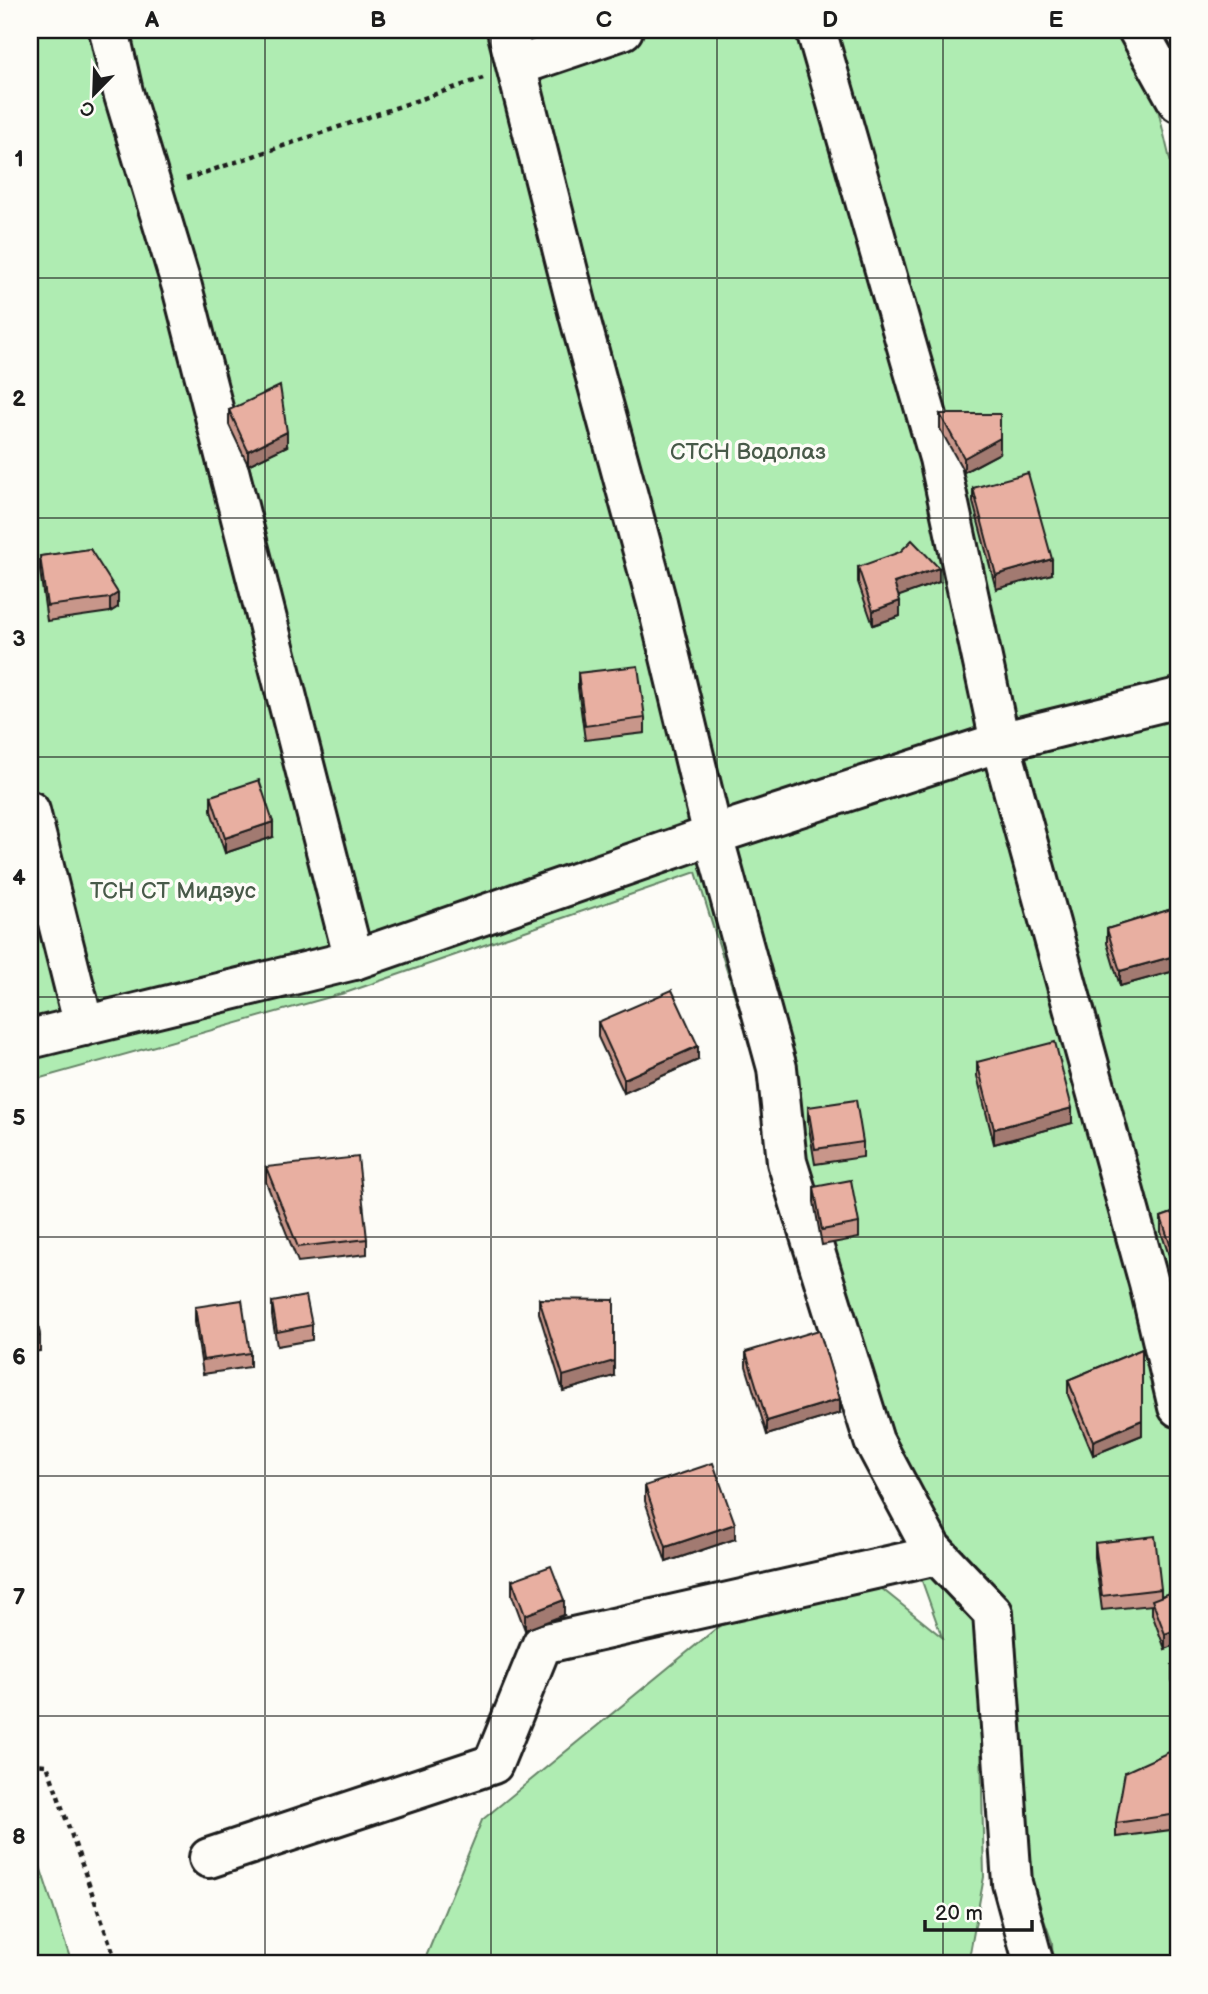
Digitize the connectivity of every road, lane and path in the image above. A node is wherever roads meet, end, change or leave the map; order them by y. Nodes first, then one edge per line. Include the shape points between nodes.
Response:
1 (109, 30) edge
2 (507, 30) edge
3 (623, 30) edge
4 (816, 30) edge
5 (1138, 30) edge
6 (517, 66) junction
7 (1178, 102) edge
8 (152, 190) junction
9 (1178, 698) edge
10 (1000, 742) junction
11 (30, 811) edge
12 (713, 835) junction
13 (354, 960) junction
14 (83, 1026) junction
15 (30, 1039) edge
16 (1178, 1407) edge
17 (937, 1555) junction
18 (30, 1764) edge
19 (209, 1858) dead end
20 (117, 1964) edge
21 (1034, 1964) edge

1 - 8 street
2 - 6 street
3 - 6 street
4 - 10 street via 939,458
5 - 7 street
6 - 8 path
6 - 12 street
8 - 13 street
9 - 10 street
10 - 12 street
10 - 16 street via 1149,1283
11 - 14 street
12 - 13 street
12 - 17 street via 777,1069 787,1161 874,1441
13 - 14 street
14 - 15 street
17 - 19 street via 542,1644 493,1764
17 - 21 street via 993,1613 1012,1884
18 - 20 path via 47,1765

